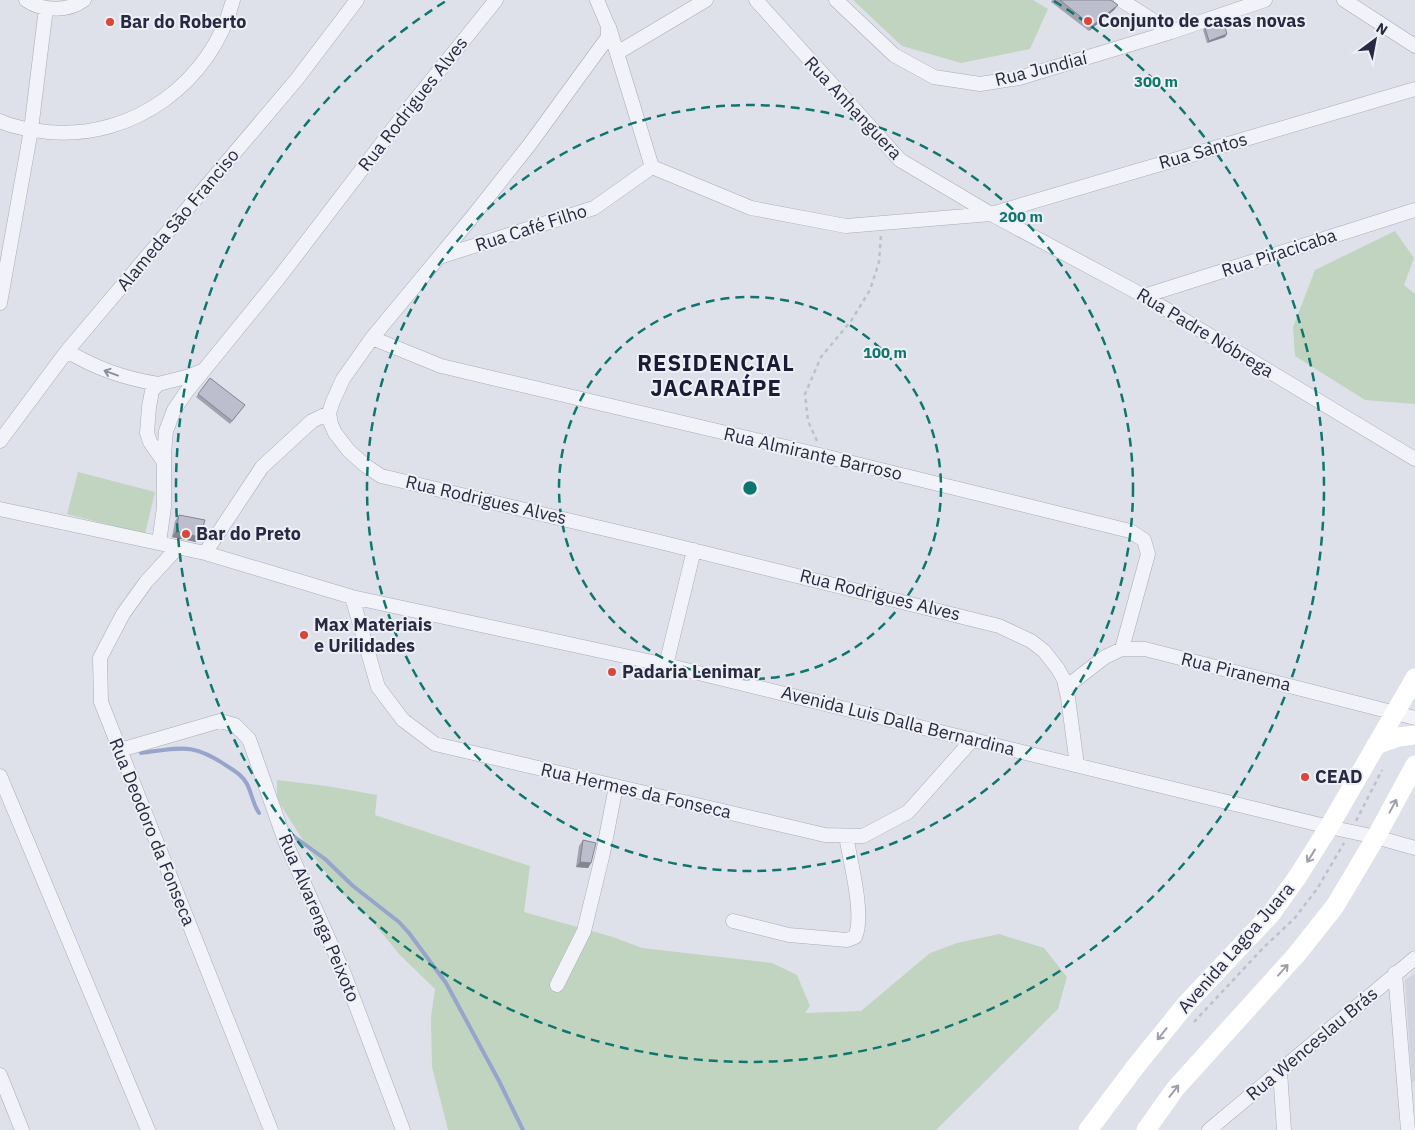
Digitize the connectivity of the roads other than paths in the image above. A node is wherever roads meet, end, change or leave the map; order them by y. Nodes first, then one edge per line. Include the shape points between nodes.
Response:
1 (26, 0) edge
2 (84, 0) edge
3 (233, 0) edge
4 (357, 0) edge
5 (496, 0) edge
6 (597, 0) edge
7 (706, 0) edge
8 (756, 0) edge
9 (836, 0) edge
10 (1121, 0) edge
11 (1266, 0) edge
12 (1344, 0) edge
13 (46, 8) junction
14 (608, 26) junction
15 (1171, 32) junction
16 (1415, 46) edge
17 (617, 53) junction
18 (1415, 89) edge
19 (0, 121) edge
20 (31, 130) junction
21 (652, 167) junction
22 (1415, 210) edge
23 (991, 214) junction
24 (440, 258) junction
25 (1144, 296) junction
26 (0, 303) edge
27 (372, 338) junction
28 (67, 351) junction
29 (203, 370) junction
30 (158, 384) junction
31 (329, 413) junction
32 (0, 441) edge
33 (1415, 459) edge
34 (164, 462) junction
35 (0, 509) edge
36 (159, 543) junction
37 (178, 547) junction
38 (694, 550) junction
39 (205, 554) junction
40 (352, 597) junction
41 (1122, 649) junction
42 (666, 665) junction
43 (1415, 678) edge
44 (1066, 687) junction
45 (1395, 712) junction
46 (1415, 718) edge
47 (1415, 735) edge
48 (973, 740) junction
49 (1376, 745) junction
50 (120, 750) junction
51 (1077, 765) junction
52 (1415, 765) edge
53 (0, 776) edge
54 (616, 786) junction
55 (1329, 827) junction
56 (846, 836) junction
57 (1376, 837) junction
58 (1415, 848) edge
59 (733, 921) dead end
60 (1415, 958) edge
61 (1395, 973) junction
62 (557, 985) dead end
63 (1280, 1071) junction
64 (0, 1075) edge
65 (1410, 1093) edge
66 (22, 1130) edge
67 (148, 1130) edge
68 (271, 1130) edge
69 (404, 1130) edge
70 (1088, 1130) edge
71 (1146, 1130) edge
72 (1209, 1130) edge
73 (1284, 1130) edge
74 (1408, 1130) edge

1 - 13 street
2 - 13 street via 64,8
3 - 20 street via 218,40 203,64 163,102 114,126 59,133
4 - 28 street, Alameda São Franciso via 297,79
5 - 29 street, Rua Rodrigues Alves
6 - 14 street
7 - 17 street
8 - 23 street, Rua Anhanguera via 900,160
9 - 15 street, Rua Jundiaí via 894,56 934,78 980,84 1019,78
10 - 15 street
11 - 15 street, Rua Jundiaí
12 - 16 street
13 - 20 street
14 - 17 street
14 - 24 street via 608,37 592,61
17 - 21 street
18 - 23 street, Rua Santos
19 - 20 street
20 - 26 street
21 - 23 street via 751,208 846,226
21 - 24 street, Rua Café Filho via 594,208
22 - 25 street, Rua Piracicaba
23 - 25 street, Rua Padre Nóbrega
24 - 27 street
25 - 33 street, Rua Padre Nóbrega
27 - 31 street via 343,380
27 - 41 street, Rua Almirante Barroso via 441,366 1130,531 1144,540 1148,554
30 -> 28 street via 129,379
28 - 32 street, Alameda São Franciso
29 - 30 street
29 - 34 street, Rua Rodrigues Alves via 174,410 166,431
30 - 34 street via 152,391 147,433
31 - 38 street, Rua Rodrigues Alves via 335,433 346,447 381,476
31 - 39 street via 312,421 262,467
34 - 36 street, Rua Rodrigues Alves via 164,507
35 - 36 street, Avenida Luis Dalla Bernardina
36 - 37 street, Avenida Luis Dalla Bernardina
37 - 39 street, Avenida Luis Dalla Bernardina
37 - 50 street, Rua Deodoro da Fonseca via 146,582 123,614 100,658 100,702
38 - 42 street
38 - 44 street, Rua Rodrigues Alves via 999,626 1044,651 1058,669
39 - 40 street, Avenida Luis Dalla Bernardina
40 - 42 street, Avenida Luis Dalla Bernardina
40 - 54 street, Rua Hermes da Fonseca via 378,686 403,720 435,744
41 - 44 street, Rua Piranema via 1105,657
41 - 45 street, Rua Piranema via 1145,649
42 - 48 street, Avenida Luis Dalla Bernardina
43 - 45 main road, Avenida Lagoa Juara
44 - 51 street, Rua Rodrigues Alves
45 - 46 street, Rua Piranema
45 - 49 main road, Avenida Lagoa Juara
47 - 49 main road
48 - 51 street, Avenida Luis Dalla Bernardina
48 - 56 street, Rua Hermes da Fonseca via 908,812 863,836
49 - 55 main road, Avenida Lagoa Juara
50 - 68 street, Rua Deodoro da Fonseca
50 - 69 street, Rua Alvarenga Peixoto via 220,721 235,725 249,739 285,841 343,971
51 - 55 street, Avenida Luis Dalla Bernardina
57 -> 52 main road
53 - 67 street
54 - 56 street, Rua Hermes da Fonseca via 825,834
54 - 62 street via 584,930
55 - 57 street, Avenida Luis Dalla Bernardina
55 -> 70 main road, Avenida Lagoa Juara via 1271,914 1188,1003
56 - 59 street via 858,908 855,937 847,940 790,935
57 - 58 street, Avenida Luis Dalla Bernardina
71 -> 57 main road via 1175,1089 1335,906
60 - 61 street, Rua Wenceslau Brás
61 - 63 street, Rua Wenceslau Brás
61 - 65 street
63 - 72 street, Rua Wenceslau Brás
63 - 73 street
64 - 66 street
65 - 74 street

